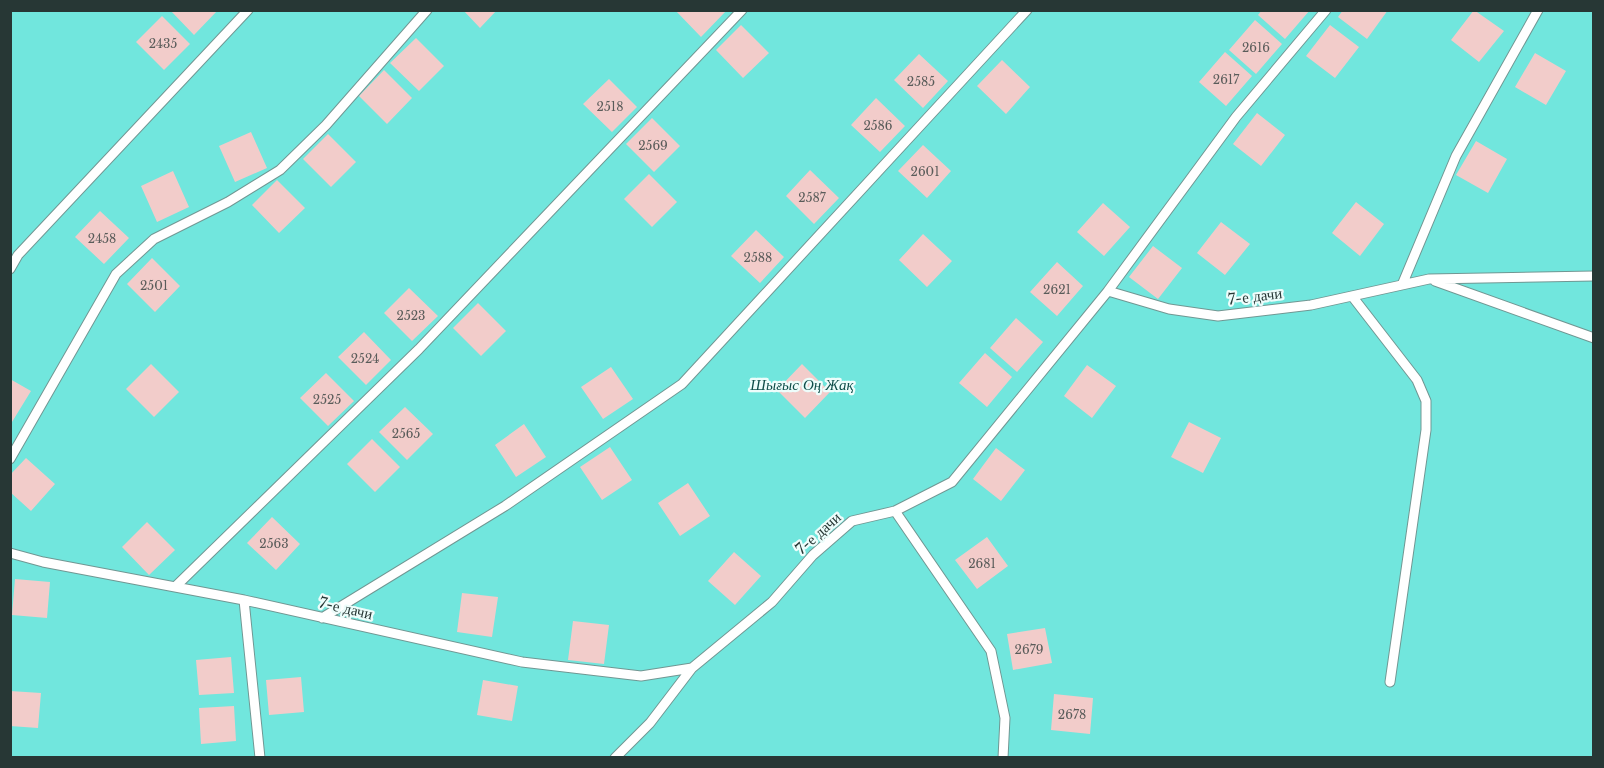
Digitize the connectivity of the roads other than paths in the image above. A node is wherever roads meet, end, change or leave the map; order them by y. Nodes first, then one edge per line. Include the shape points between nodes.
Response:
1 (248, 10) edge
2 (427, 10) edge
3 (742, 10) edge
4 (1027, 10) edge
5 (1326, 10) edge
6 (1538, 10) edge
7 (10, 269) edge
8 (1593, 276) edge
9 (1429, 279) junction
10 (1402, 285) junction
11 (1108, 291) junction
12 (1352, 296) junction
13 (1593, 338) edge
14 (10, 459) edge
15 (895, 511) junction
16 (10, 553) edge
17 (175, 587) junction
18 (244, 600) junction
19 (322, 618) junction
20 (692, 668) junction
21 (1390, 682) dead end
22 (260, 758) edge
23 (615, 758) edge
24 (1003, 758) edge

1 - 7 lane via 18,255
2 - 14 lane via 326,125 280,170 228,202 154,239 116,274
3 - 17 lane via 419,349
4 - 19 lane via 682,384 505,506
5 - 11 lane via 1236,117
6 - 10 lane via 1456,156
8 - 9 lane, 7-е дачи
9 - 10 lane, 7-е дачи
9 - 13 lane
10 - 12 lane, 7-е дачи
11 - 12 lane, 7-е дачи via 1169,309 1218,316
11 - 15 lane, 7-е дачи via 952,482
12 - 21 lane via 1417,380 1426,401 1426,430
15 - 20 lane, 7-е дачи via 852,521 813,555 772,602
15 - 24 lane via 991,651 1005,718
16 - 17 lane, 7-е дачи
17 - 18 lane, 7-е дачи
18 - 19 lane, 7-е дачи
18 - 22 lane
19 - 20 lane, 7-е дачи via 522,662 641,676
20 - 23 lane via 650,723

